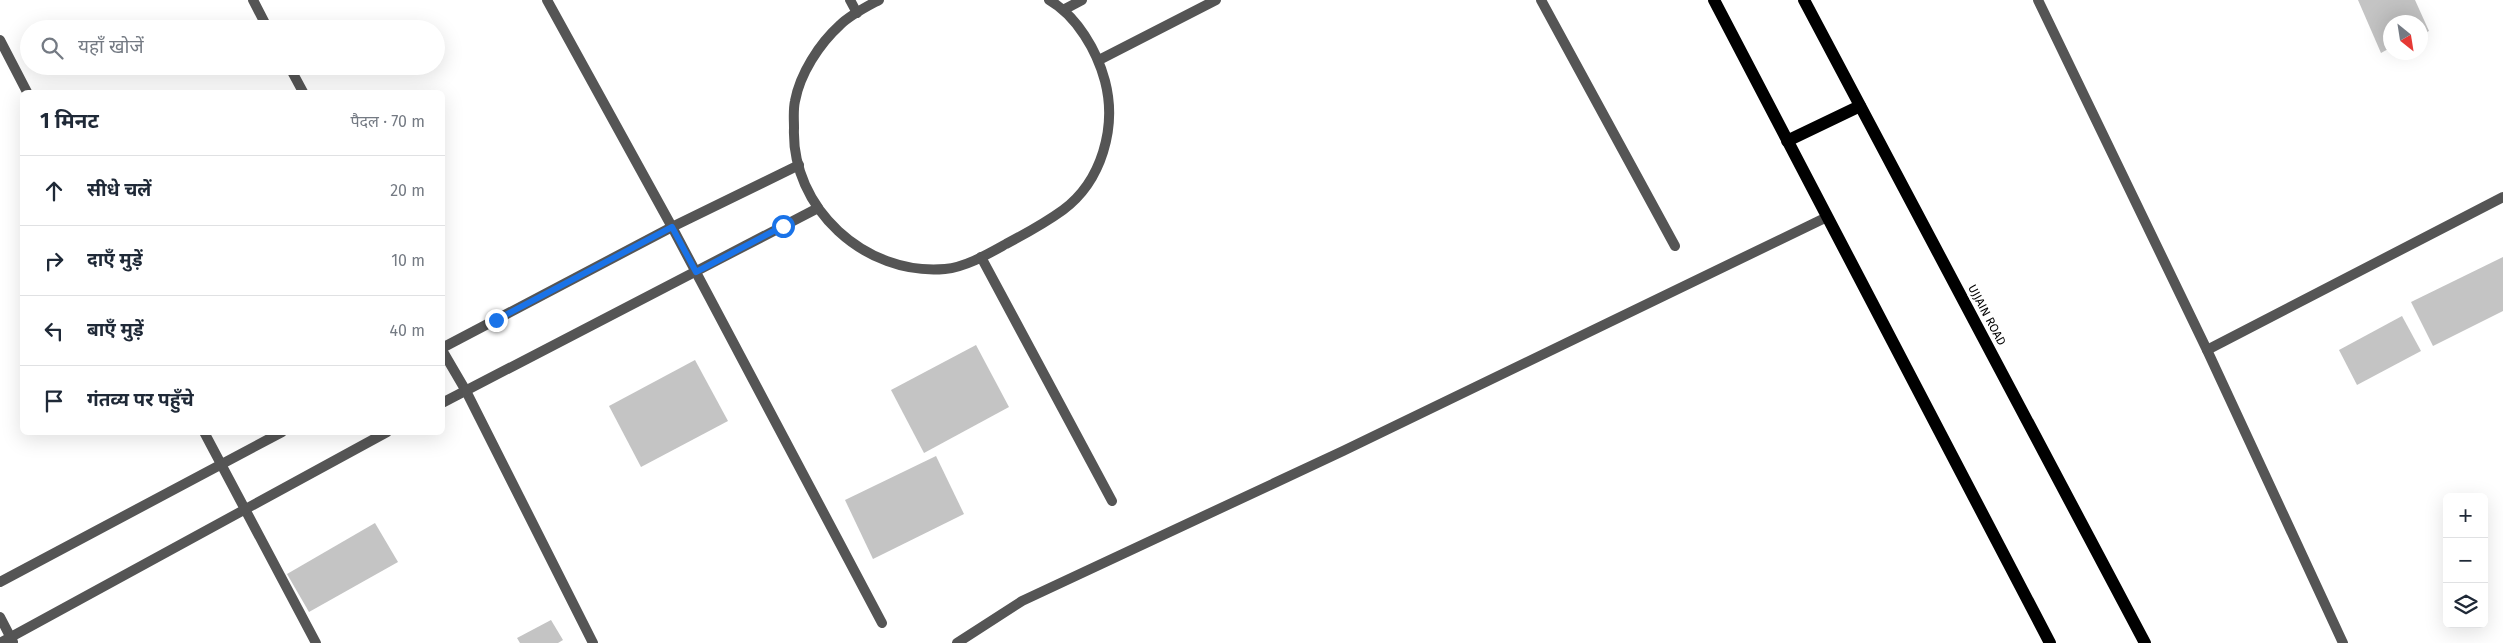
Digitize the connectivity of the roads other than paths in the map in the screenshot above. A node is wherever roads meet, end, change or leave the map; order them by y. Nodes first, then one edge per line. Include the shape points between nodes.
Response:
1 (253, 0) edge
2 (548, 0) edge
3 (850, 0) edge
4 (879, 0) edge
5 (1049, 0) edge
6 (1082, 0) edge
7 (1216, 0) edge
8 (1541, 0) edge
9 (1714, 0) edge
10 (1804, 0) edge
11 (2038, 0) edge
12 (1065, 9) junction
13 (857, 13) junction
14 (263, 20) edge
15 (0, 40) edge
16 (1099, 60) junction
17 (294, 75) edge
18 (26, 90) edge
19 (302, 90) edge
20 (1860, 106) junction
21 (1787, 141) junction
22 (799, 165) junction
23 (2503, 197) edge
24 (818, 208) junction
25 (1827, 217) junction
26 (672, 227) junction
27 (1675, 246) dead end
28 (981, 257) junction
29 (696, 272) junction
30 (445, 347) edge
31 (2207, 350) junction
32 (445, 354) edge
33 (466, 391) junction
34 (445, 402) edge
35 (205, 435) edge
36 (276, 435) edge
37 (381, 435) edge
38 (220, 465) junction
39 (1112, 501) dead end
40 (244, 509) junction
41 (0, 582) edge
42 (0, 617) edge
43 (882, 623) dead end
44 (12, 640) edge
45 (0, 643) edge
46 (316, 643) edge
47 (593, 643) edge
48 (958, 643) edge
49 (2050, 643) edge
50 (2145, 643) edge
51 (2344, 643) edge

1 - 14 street
2 - 26 street
3 - 13 street
4 - 13 street
5 - 12 street
6 - 12 street
7 - 16 street
8 - 27 street
9 - 21 main road
10 - 20 main road, UJJAIN ROAD
11 - 31 street
12 - 16 street
13 - 22 street via 840,25 811,59 795,101 793,145
15 - 18 street
16 - 28 street via 1108,92 1108,138 1092,180 1064,209
17 - 19 street
20 - 21 main road
20 - 50 main road, UJJAIN ROAD
21 - 25 main road
22 - 24 street via 805,188
22 - 26 street
23 - 31 street
24 - 28 street via 829,224 862,251 903,266 946,269
24 - 29 street
25 - 48 street via 1343,452 1022,601
25 - 49 main road
26 - 29 street
26 - 30 street
28 - 39 street
29 - 33 street
29 - 43 street
31 - 51 street
32 - 33 street
33 - 34 street
33 - 47 street
35 - 38 street
36 - 38 street
37 - 40 street
38 - 40 street
38 - 41 street
40 - 44 street
40 - 46 street
42 - 44 street
44 - 45 street

